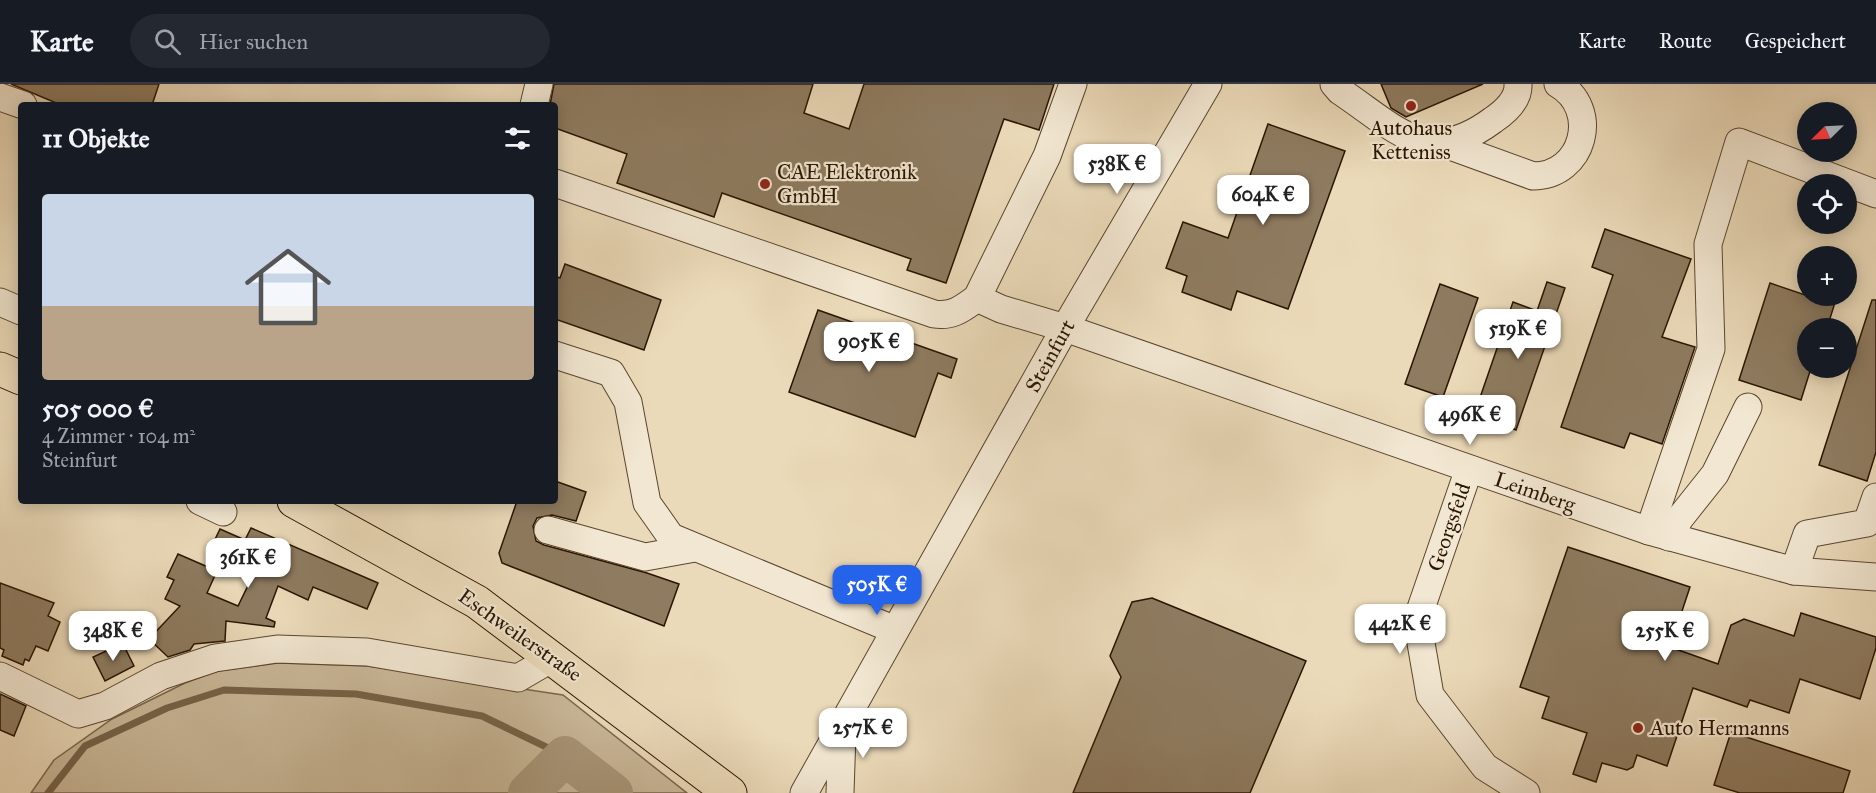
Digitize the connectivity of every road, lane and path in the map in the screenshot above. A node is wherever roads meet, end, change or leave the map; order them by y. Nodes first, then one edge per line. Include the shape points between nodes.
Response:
1 (539, 84) edge
2 (1073, 84) edge
3 (1208, 84) edge
4 (1334, 84) edge
5 (1518, 84) edge
6 (1558, 84) edge
7 (0, 97) edge
8 (535, 102) edge
9 (18, 103) edge
10 (1445, 144) junction
11 (558, 184) edge
12 (1876, 194) edge
13 (977, 298) junction
14 (0, 302) edge
15 (18, 310) edge
16 (1065, 328) junction
17 (558, 356) edge
18 (0, 369) edge
19 (18, 377) edge
20 (1748, 407) dead end
21 (1469, 469) junction
22 (1876, 497) edge
23 (306, 504) edge
24 (548, 531) dead end
25 (1659, 534) junction
26 (695, 548) junction
27 (1794, 571) junction
28 (1876, 577) edge
29 (895, 630) junction
30 (554, 657) junction
31 (0, 676) edge
32 (842, 729) junction
33 (730, 793) edge
34 (804, 793) edge
35 (840, 793) edge
36 (1526, 793) edge

1 - 8 street
2 - 13 street via 1047,156
3 - 16 street, Steinfurt
4 - 10 street via 1414,141
5 - 10 street via 1506,111 1477,132
6 - 10 street via 1569,90 1582,114 1582,139 1568,163 1547,176 1533,176
7 - 9 street
11 - 13 street via 934,314 946,316 957,312
12 - 25 street via 1739,142 1708,244 1711,350
13 - 16 street, Leimberg
14 - 15 street
16 - 21 street, Leimberg
16 - 29 street, Steinfurt
17 - 26 street via 611,373 628,402 647,503 670,537
18 - 19 main road
20 - 25 street via 1715,474 1680,518
21 - 25 street, Leimberg
21 - 36 street, Georgsfeld via 1417,620 1430,695 1485,767
22 - 27 street via 1867,523 1807,534
23 - 30 main road, Eschweilerstraße via 477,602
24 - 26 street via 645,557
25 - 27 street, Leimberg
26 - 29 street
27 - 28 street, Leimberg
29 - 32 street, Steinfurt
30 - 31 street via 518,678 367,652 277,650 215,658 161,676 105,706 78,714
30 - 33 main road, Eschweilerstraße
32 - 34 street, Steinfurt
32 - 35 street

